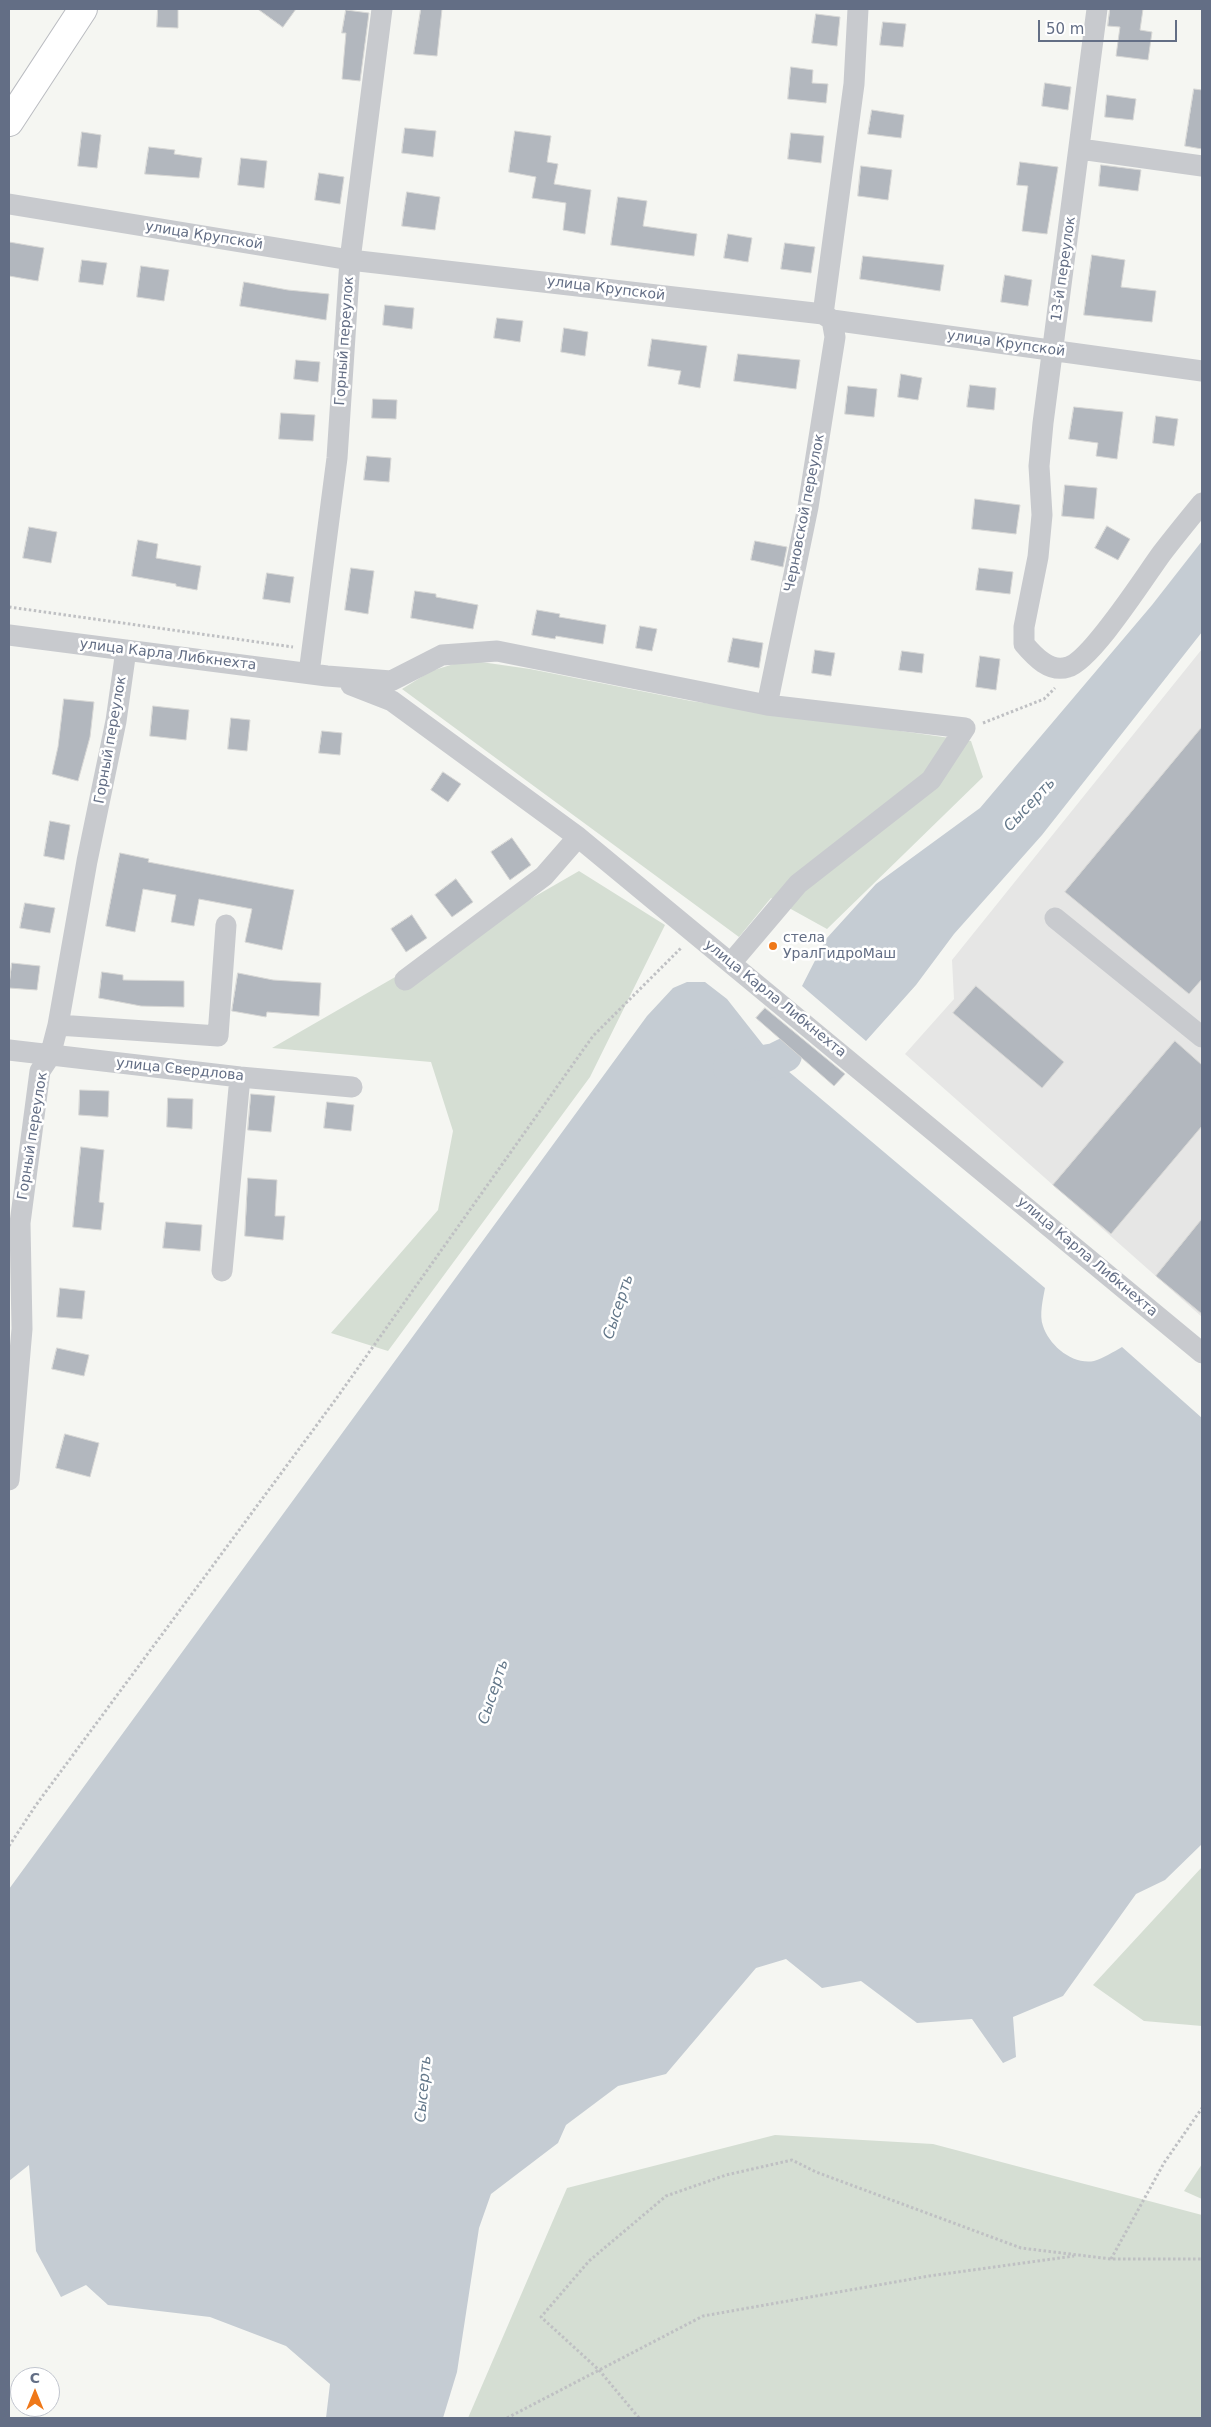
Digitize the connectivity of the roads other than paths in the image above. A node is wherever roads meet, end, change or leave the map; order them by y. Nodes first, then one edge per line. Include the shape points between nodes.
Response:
1 (83, 9) edge
2 (382, 9) edge
3 (858, 9) edge
4 (1097, 9) edge
5 (9, 122) edge
6 (1080, 148) junction
7 (1202, 166) edge
8 (9, 204) edge
9 (350, 260) junction
10 (828, 317) junction
11 (1053, 350) junction
12 (1202, 371) edge
13 (1202, 503) edge
14 (9, 635) edge
15 (126, 650) junction
16 (318, 675) junction
17 (766, 705) junction
18 (578, 837) junction
19 (1055, 918) dead end
20 (226, 925) dead end
21 (731, 963) junction
22 (405, 980) dead end
23 (58, 1025) junction
24 (1202, 1037) edge
25 (9, 1050) edge
26 (50, 1056) junction
27 (240, 1077) junction
28 (352, 1087) dead end
29 (14, 1224) edge
30 (222, 1271) dead end
31 (1202, 1353) edge
32 (9, 1480) edge

1 - 5 main road
2 - 9 street, Горный переулок
3 - 10 street, Черновской переулок via 854,84
4 - 6 street, 13-й переулок
6 - 7 street
6 - 11 street, 13-й переулок
8 - 9 street, улица Крупской
9 - 10 street, улица Крупской
9 - 16 street, Горный переулок via 337,458 312,650
10 - 11 street, улица Крупской
10 - 17 street, Черновской переулок via 835,337 808,507
11 - 12 street, улица Крупской
11 - 13 street, 13-й переулок via 1039,466 1042,515 1038,556 1024,627 1024,644 1035,657 1056,667 1068,668 1079,662 1107,630 1162,552
14 - 15 street, улица Карла Либкнехта
15 - 16 street, улица Карла Либкнехта
15 - 23 street, Горный переулок via 116,721
16 - 17 street, улица Карла Либкнехта via 391,681 442,656 497,651
16 - 18 street, улица Карла Либкнехта via 392,701
17 - 21 street, улица Карла Либкнехта via 965,728 931,780 798,884
18 - 21 street, улица Карла Либкнехта
18 - 22 street via 544,876
19 - 24 street
20 - 23 street via 218,1036
21 - 31 street, улица Карла Либкнехта
23 - 26 street, Горный переулок
25 - 26 street, улица Свердлова
26 - 27 street, улица Свердлова
26 - 29 street, Горный переулок via 40,1071
27 - 28 street, улица Свердлова
27 - 30 street
29 - 32 street, Горный переулок via 22,1328

